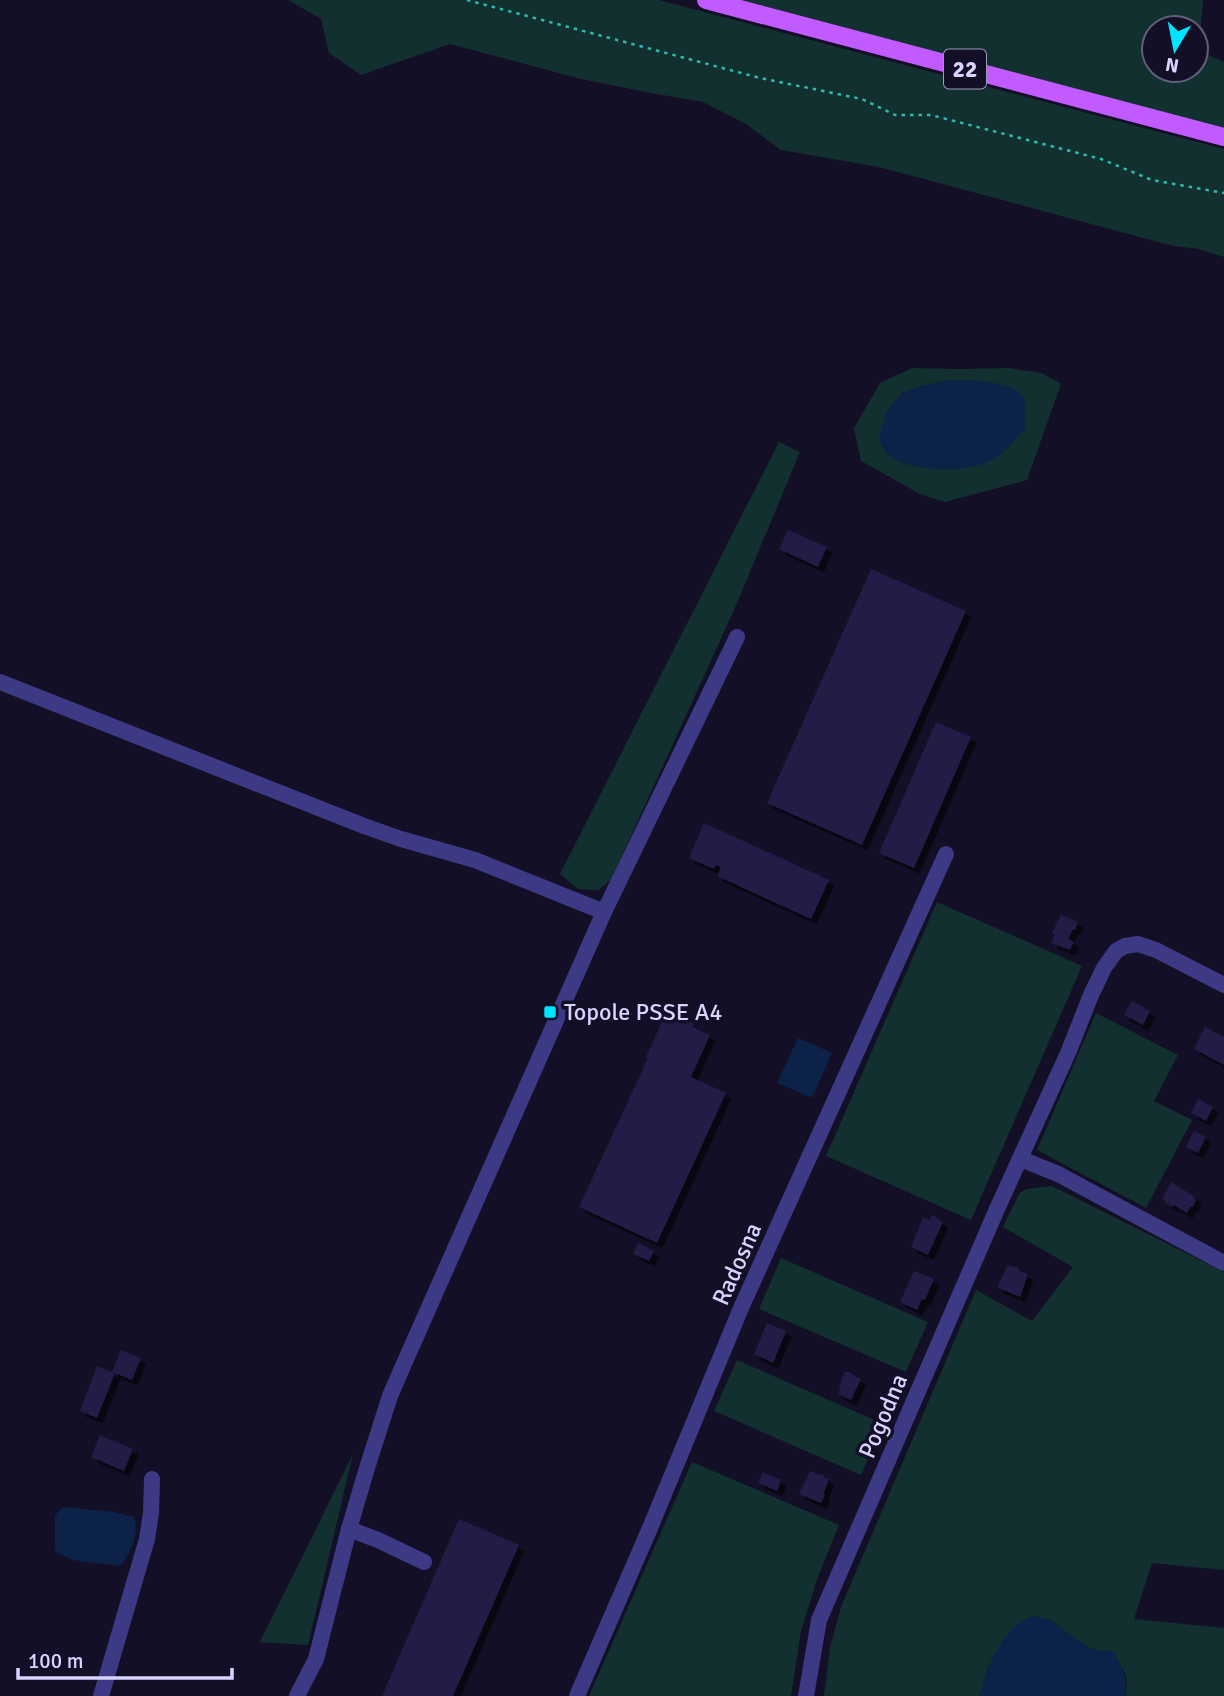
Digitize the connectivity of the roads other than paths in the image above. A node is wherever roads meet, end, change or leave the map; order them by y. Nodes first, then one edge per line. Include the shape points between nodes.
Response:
1 (706, 0) edge
2 (1224, 137) edge
3 (737, 637) dead end
4 (0, 682) edge
5 (946, 854) dead end
6 (604, 912) junction
7 (1224, 985) edge
8 (1021, 1159) junction
9 (1224, 1263) edge
10 (152, 1479) dead end
11 (349, 1529) junction
12 (424, 1562) dead end
13 (101, 1696) edge
14 (297, 1696) edge
15 (577, 1696) edge
16 (806, 1696) edge

1 - 2 main road, 22
3 - 6 street
4 - 6 street via 364,826 475,860
5 - 15 street, Radosna via 741,1308
6 - 11 street via 403,1366
7 - 8 street, Pogodna via 1138,944 1116,951 1091,995
8 - 9 street via 1058,1174
8 - 16 street, Pogodna via 819,1620
10 - 13 street via 147,1539
11 - 12 street
11 - 14 street via 316,1659

